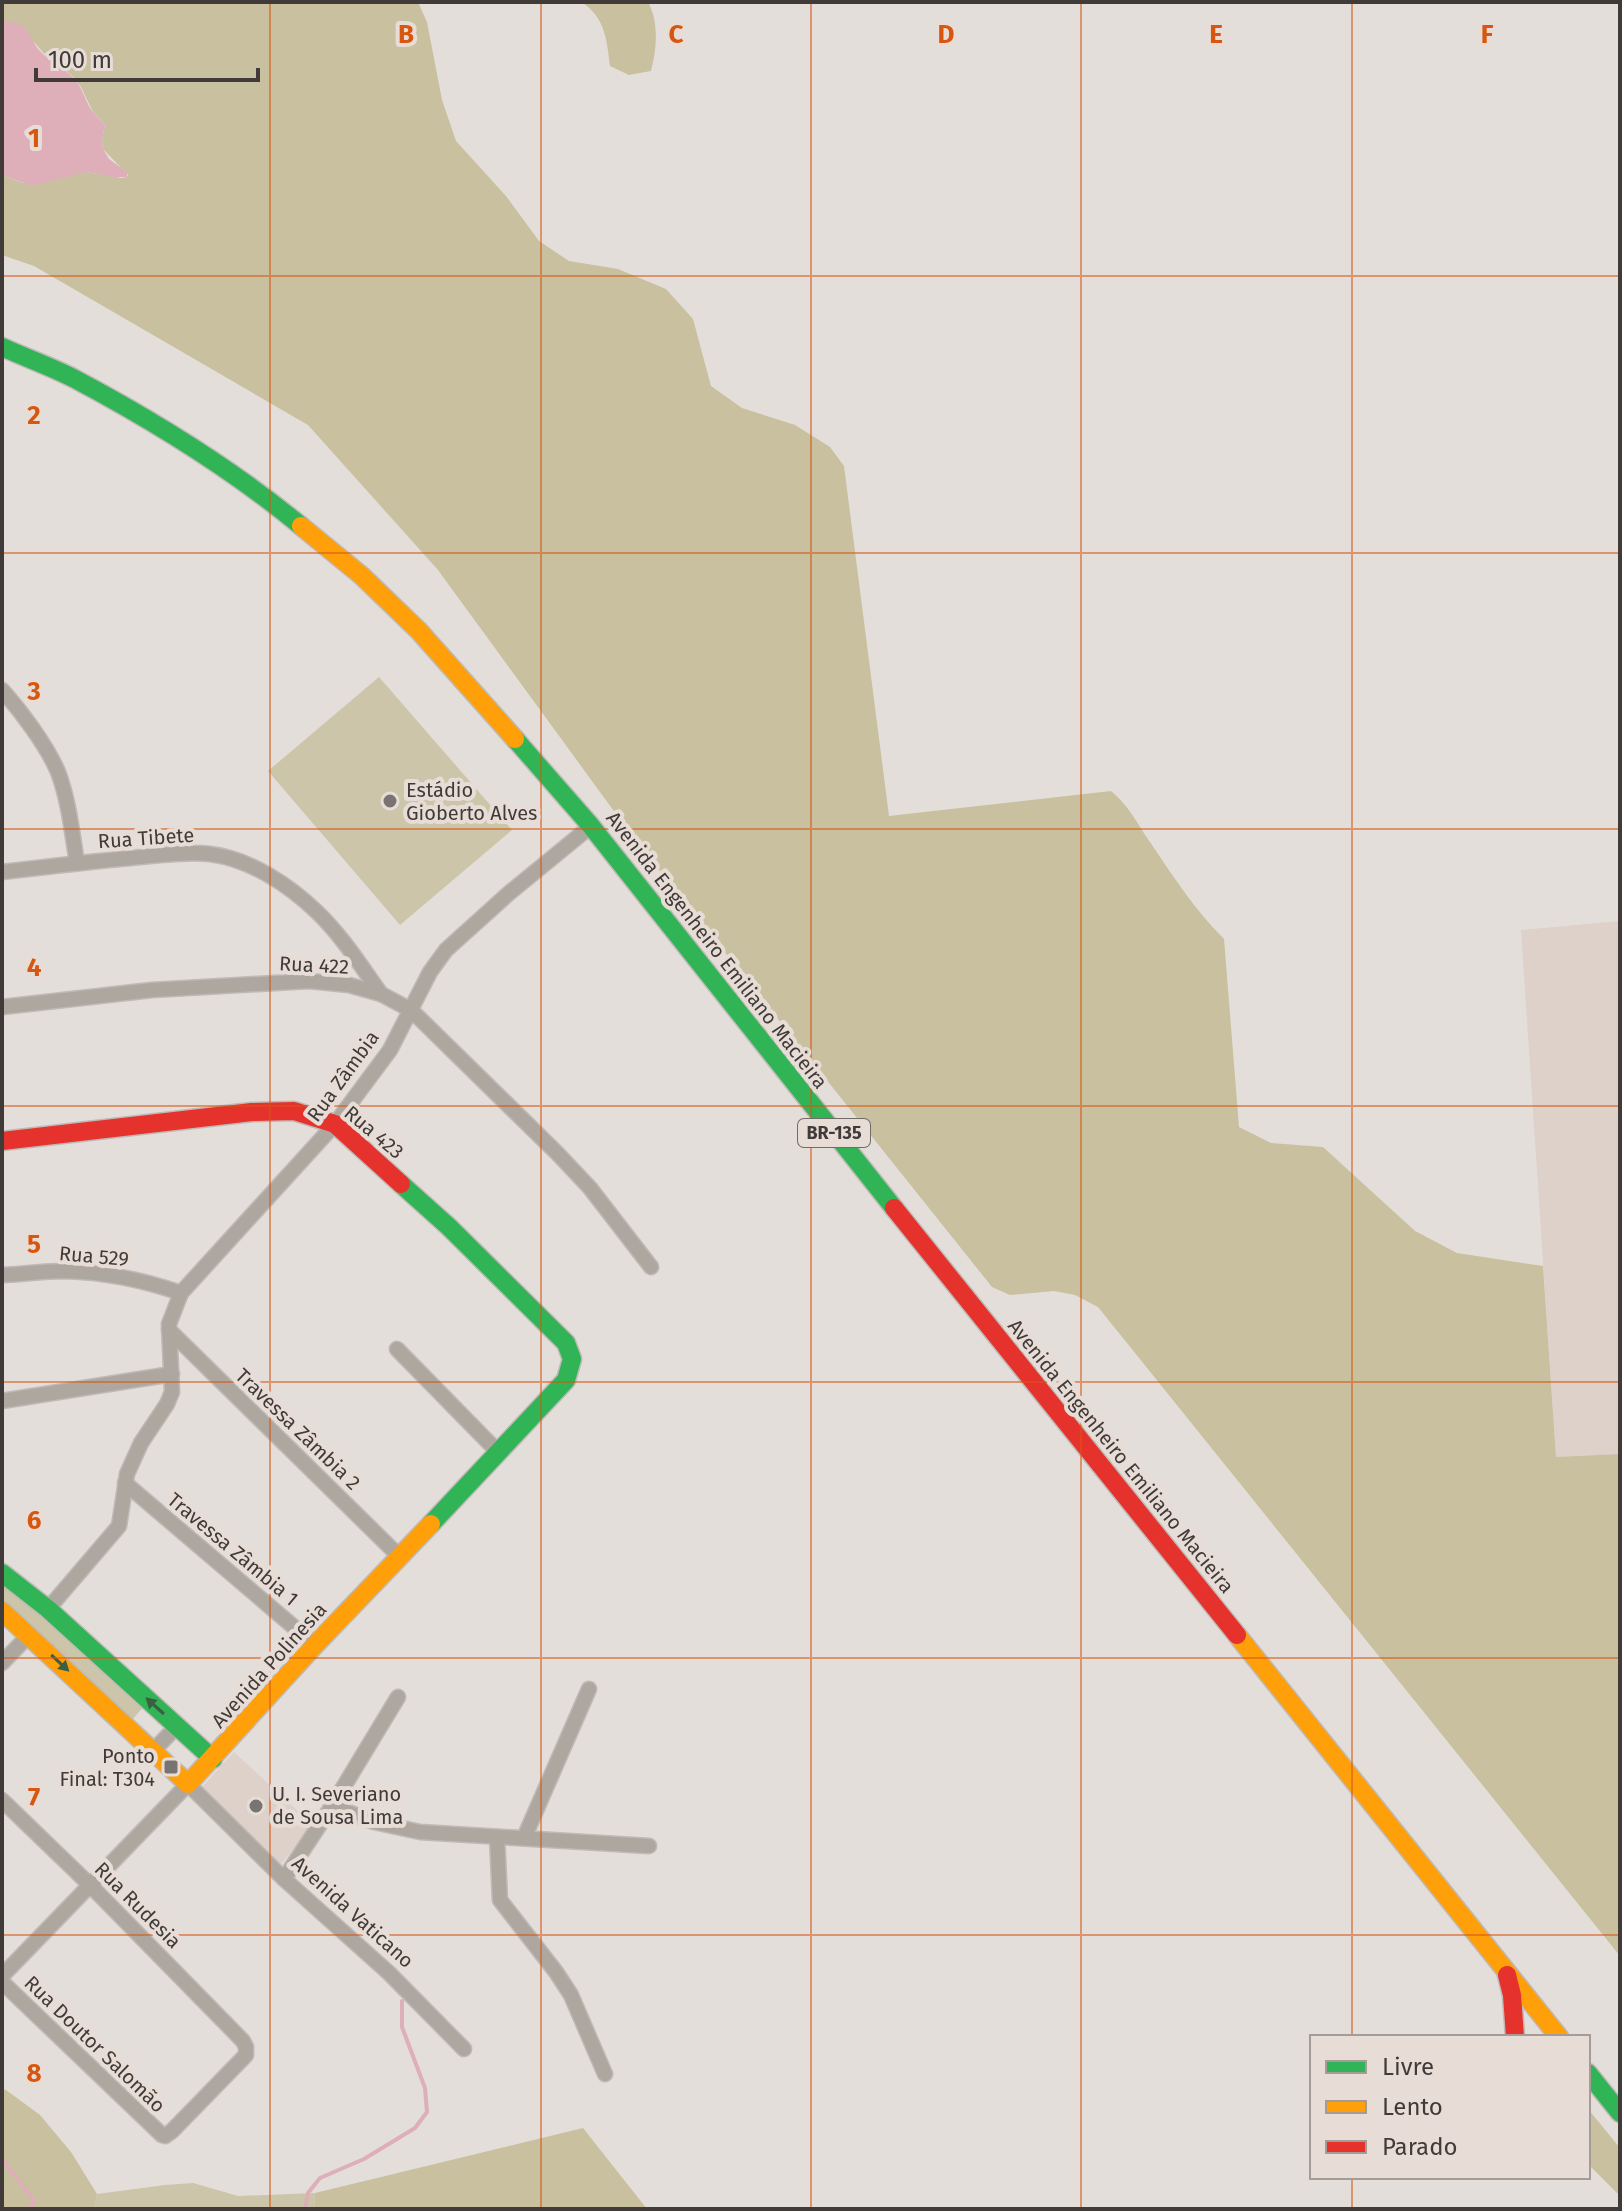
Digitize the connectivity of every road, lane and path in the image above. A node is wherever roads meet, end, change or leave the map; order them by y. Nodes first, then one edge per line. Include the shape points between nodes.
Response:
1 (2, 347) edge
2 (2, 690) edge
3 (12, 702) junction
4 (2, 714) edge
5 (591, 826) junction
6 (77, 863) junction
7 (2, 872) edge
8 (381, 994) junction
9 (2, 1007) edge
10 (411, 1010) junction
11 (335, 1124) junction
12 (2, 1141) edge
13 (651, 1267) dead end
14 (2, 1275) edge
15 (181, 1293) junction
16 (169, 1330) junction
17 (397, 1349) dead end
18 (172, 1374) junction
19 (566, 1380) joint
20 (2, 1401) edge
21 (499, 1453) junction
22 (125, 1483) junction
23 (400, 1557) junction
24 (2, 1573) edge
25 (48, 1609) junction
26 (2, 1611) edge
27 (29, 1635) junction
28 (315, 1645) junction
29 (2, 1663) edge
30 (589, 1689) dead end
31 (398, 1697) dead end
32 (177, 1726) junction
33 (153, 1751) junction
34 (213, 1759) junction
35 (188, 1784) junction
36 (2, 1800) edge
37 (332, 1806) junction
38 (497, 1837) junction
39 (524, 1838) junction
40 (649, 1846) dead end
41 (284, 1879) junction
42 (90, 1885) junction
43 (1506, 1971) junction
44 (2, 1979) edge
45 (1515, 2035) edge
46 (1557, 2035) edge
47 (464, 2049) dead end
48 (605, 2074) dead end
49 (1590, 2075) edge
50 (1590, 2087) edge
51 (1605, 2094) junction
52 (1620, 2113) edge
53 (160, 2135) joint

1 - 5 main road, Avenida Engenheiro Emiliano Macieira / BR-135 via 132,411 276,505 419,631
2 - 3 street
3 - 4 street
3 - 6 street via 57,770
5 - 10 street, Rua Zâmbia via 446,950
5 - 43 main road, Avenida Engenheiro Emiliano Macieira / BR-135
6 - 7 street, Rua Tibete
6 - 8 street, Rua Tibete via 182,853 212,854 258,869 316,910
8 - 9 street, Rua 422 via 309,981 152,990
8 - 10 street, Rua 422
10 - 11 street, Rua Zâmbia via 390,1050
10 - 13 street, Rua 422 via 590,1188
11 - 12 main road, Rua 423 via 294,1111 252,1112
11 - 15 street, Rua Zâmbia
11 - 19 main road, Rua 423 via 566,1343 572,1359
14 - 15 street, Rua 529 via 105,1273
15 - 16 street, Rua Zâmbia
16 - 18 street, Rua Zâmbia
16 - 23 street, Travessa Zâmbia 2
17 - 21 street
18 - 20 street
18 - 22 street, Rua Zâmbia via 167,1404 141,1443
19 - 21 main road, Avenida Polinesia
21 - 23 main road, Avenida Polinesia
22 - 25 street, Rua Zâmbia via 119,1526
22 - 28 street, Travessa Zâmbia 1
23 - 28 main road, Avenida Polinesia
24 - 25 main road
32 -> 25 main road
26 - 27 main road, Avenida Vaticano
27 - 29 street
27 -> 33 main road, Avenida Vaticano
28 - 34 main road, Avenida Polinesia
30 - 39 street
31 - 37 street
32 - 33 street
32 - 34 main road
33 - 35 main road, Avenida Vaticano
34 - 35 main road, Avenida Polinesia
35 - 41 street, Avenida Vaticano
35 - 42 street, Avenida Polinesia
36 - 42 street, Rua Rudesia
37 - 38 street via 406,1830
37 - 41 street
38 - 39 street
38 - 48 street via 500,1900 571,1995
39 - 40 street
41 - 47 street, Avenida Vaticano
42 - 44 street, Avenida Polinesia
42 - 53 street, Rua Rudesia via 247,2050 172,2131
43 - 45 main road
43 - 46 main road, Avenida Engenheiro Emiliano Macieira / BR-135
44 - 53 street, Rua Doutor Salomão
49 - 51 main road
50 - 51 main road
51 - 52 main road

